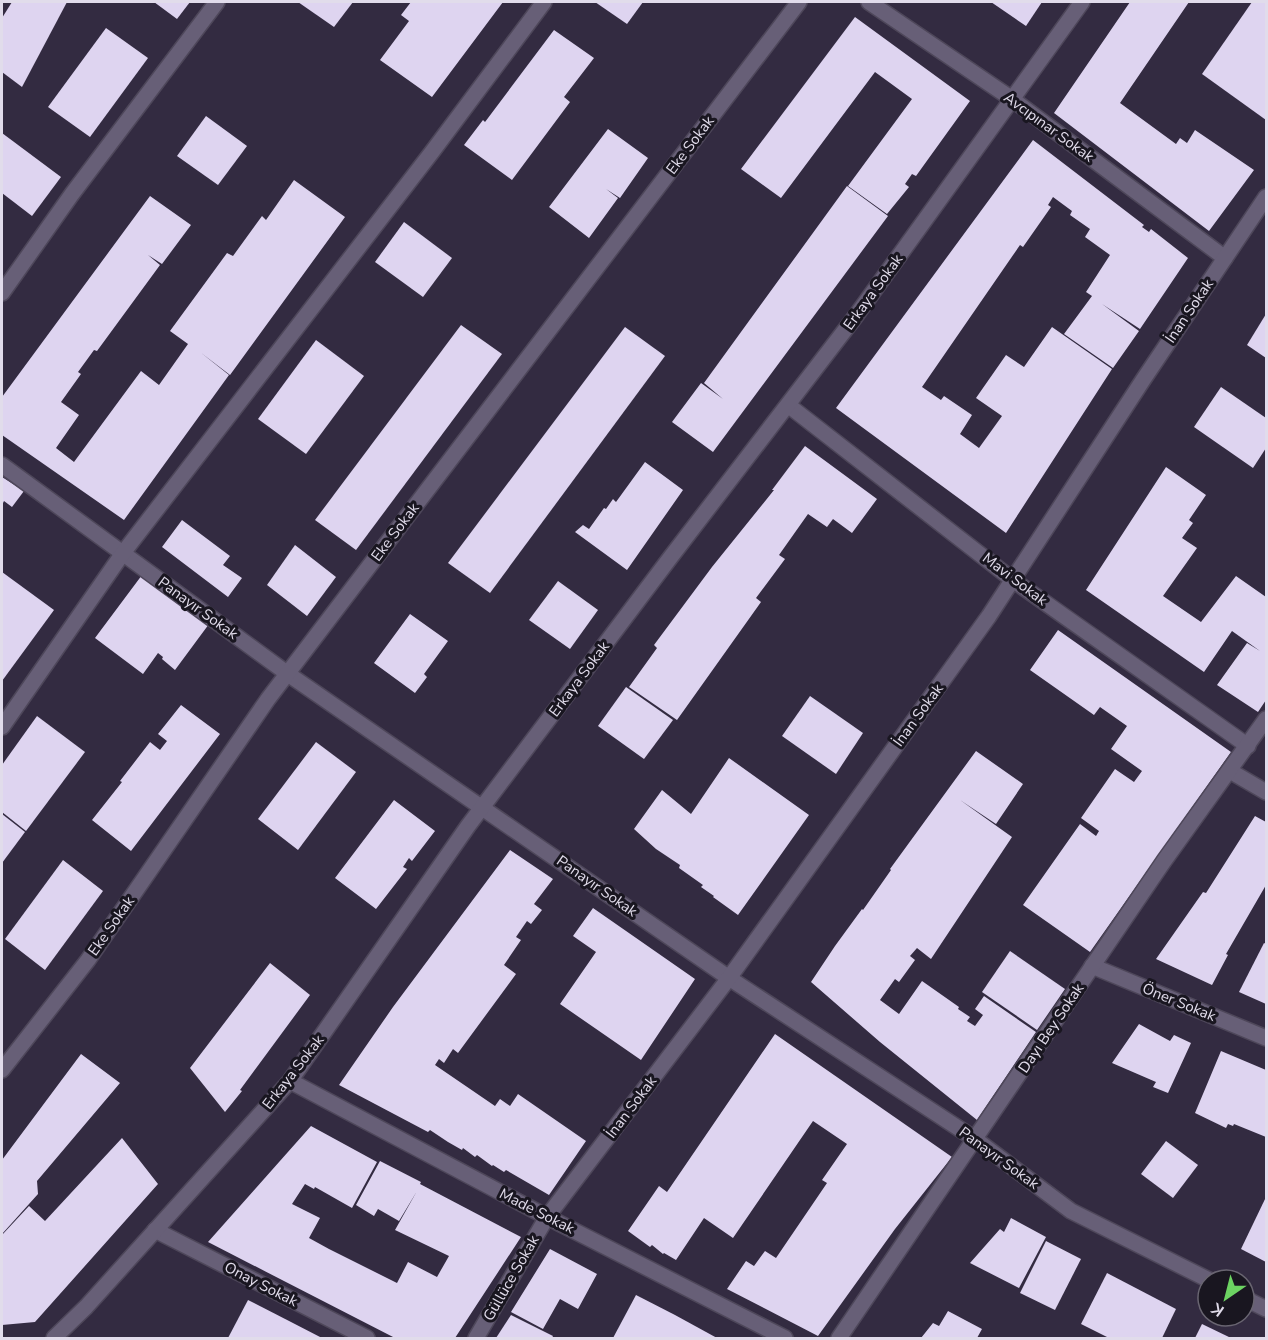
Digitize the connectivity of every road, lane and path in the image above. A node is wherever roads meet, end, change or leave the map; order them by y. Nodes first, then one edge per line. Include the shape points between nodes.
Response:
1 (217, 2) edge
2 (544, 2) edge
3 (799, 2) edge
4 (869, 2) edge
5 (1082, 2) edge
6 (1012, 99) junction
7 (1266, 197) edge
8 (1225, 258) junction
9 (2, 293) edge
10 (788, 405) junction
11 (2, 465) edge
12 (123, 553) junction
13 (1013, 580) junction
14 (288, 674) junction
15 (1266, 719) edge
16 (2, 727) edge
17 (1248, 746) junction
18 (1230, 771) junction
19 (1266, 792) edge
20 (483, 807) junction
21 (1092, 966) junction
22 (729, 978) junction
23 (1266, 1038) edge
24 (2, 1070) edge
25 (290, 1081) junction
26 (975, 1139) junction
27 (547, 1217) junction
28 (156, 1230) junction
29 (1196, 1274) edge
30 (54, 1338) edge
31 (367, 1338) edge
32 (476, 1338) edge
33 (785, 1338) edge
34 (839, 1338) edge

1 - 9 street
2 - 12 street
3 - 14 street, Eke Sokak
4 - 6 street, Avcıpınar Sokak
5 - 6 street, Erkaya Sokak
6 - 8 street, Avcıpınar Sokak
6 - 10 street, Erkaya Sokak
7 - 8 street, İnan Sokak
8 - 13 street, İnan Sokak
10 - 13 street, Mavi Sokak
10 - 20 street, Erkaya Sokak
11 - 12 street, Panayır Sokak
12 - 14 street, Panayır Sokak
12 - 16 street
13 - 17 street, Mavi Sokak
13 - 22 street, İnan Sokak
14 - 20 street, Panayır Sokak
14 - 24 street, Eke Sokak via 88,960
15 - 17 street, Dayı Bey Sokak
17 - 18 street, Dayı Bey Sokak
18 - 19 street
18 - 21 street, Dayı Bey Sokak
20 - 22 street, Panayır Sokak
20 - 25 street, Erkaya Sokak
21 - 23 street, Öner Sokak
21 - 26 street, Dayı Bey Sokak
22 - 26 street, Panayır Sokak
22 - 27 street, İnan Sokak
25 - 27 street, Made Sokak
25 - 28 street, Erkaya Sokak
26 - 29 street, Panayır Sokak via 1071,1211
26 - 34 street, Dayı Bey Sokak
27 - 32 street, Güllüce Sokak
27 - 33 street, Made Sokak
28 - 30 street, Erkaya Sokak
28 - 31 street, Onay Sokak

